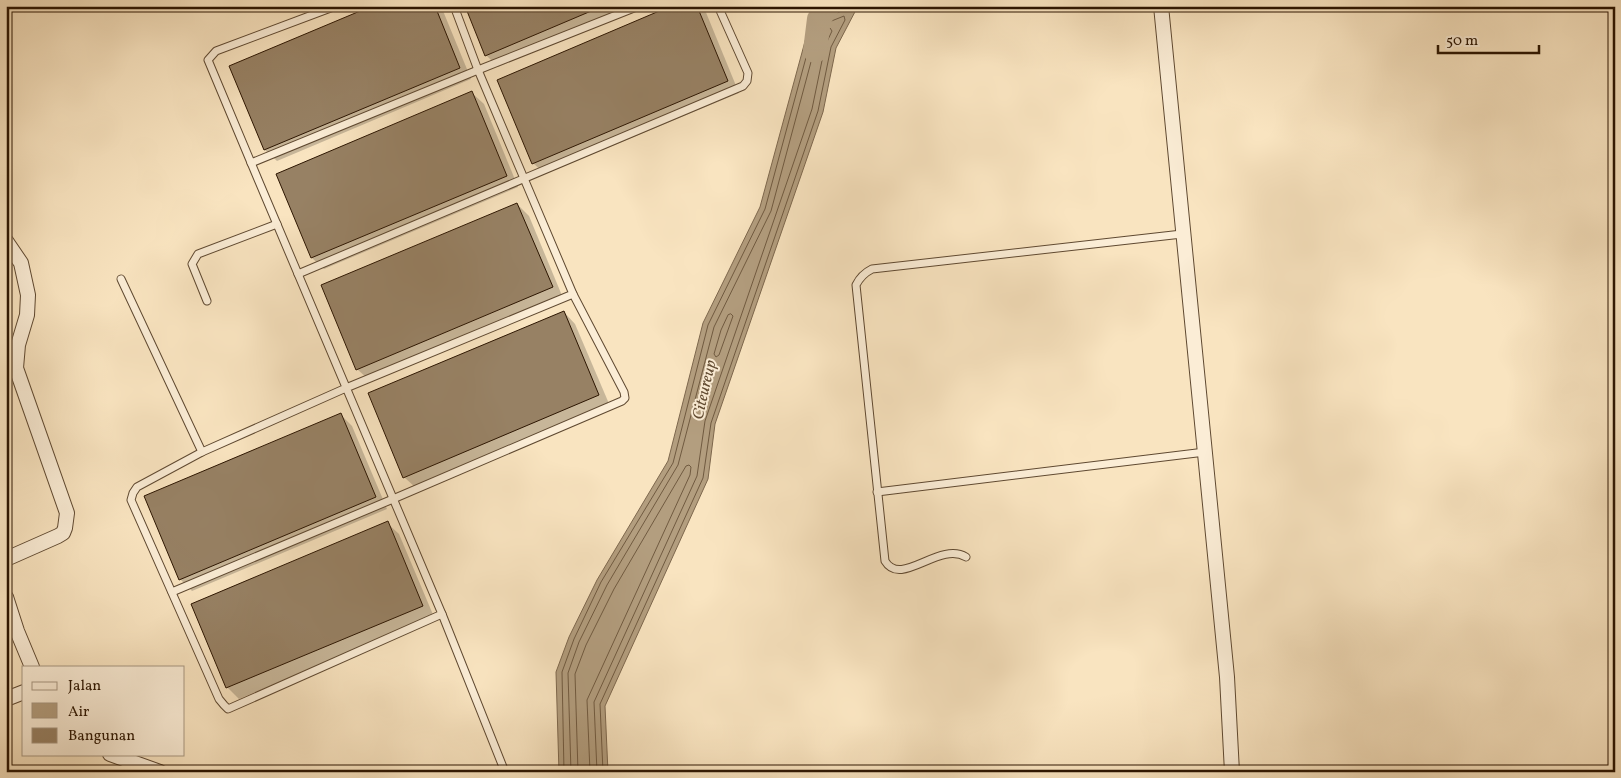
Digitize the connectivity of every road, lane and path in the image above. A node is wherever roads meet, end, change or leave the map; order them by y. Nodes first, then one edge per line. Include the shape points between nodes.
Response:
1 (336, 6) edge
2 (454, 6) edge
3 (639, 6) edge
4 (718, 6) edge
5 (1161, 6) edge
6 (478, 70) junction
7 (251, 163) junction
8 (525, 178) junction
9 (277, 224) junction
10 (1182, 234) junction
11 (6, 241) edge
12 (298, 274) junction
13 (121, 279) dead end
14 (573, 294) junction
15 (207, 301) dead end
16 (20, 336) junction
17 (6, 347) edge
18 (346, 388) junction
19 (202, 452) junction
20 (1206, 452) junction
21 (877, 492) junction
22 (393, 500) junction
23 (966, 557) dead end
24 (6, 559) edge
25 (172, 592) junction
26 (6, 597) edge
27 (442, 614) junction
28 (32, 666) edge
29 (22, 693) edge
30 (6, 699) edge
31 (116, 756) edge
32 (160, 772) edge
33 (505, 772) edge
34 (1232, 772) edge

1 - 7 lane via 216,51 208,60
2 - 6 lane
3 - 6 lane
4 - 8 lane via 748,73 743,86
5 - 10 street
6 - 7 lane
6 - 8 lane
7 - 9 lane
8 - 12 lane
8 - 14 lane
9 - 12 lane
9 - 15 lane via 198,254 192,264
10 - 20 street
10 - 21 lane via 866,272 856,286
11 - 16 street via 21,263 26,285 27,315
12 - 18 lane
13 - 19 lane
14 - 18 lane
14 - 22 lane via 624,392 622,401
16 - 17 street
16 - 24 street via 16,368 59,489 67,521 63,533
18 - 19 lane
18 - 22 lane
19 - 25 lane via 137,487 131,500
20 - 21 lane
20 - 34 street
21 - 23 lane via 888,566 902,570 937,556 960,553
22 - 25 lane
22 - 27 lane
25 - 27 lane via 219,699 228,709
26 - 28 street
27 - 33 lane
29 - 30 street
31 - 32 street

